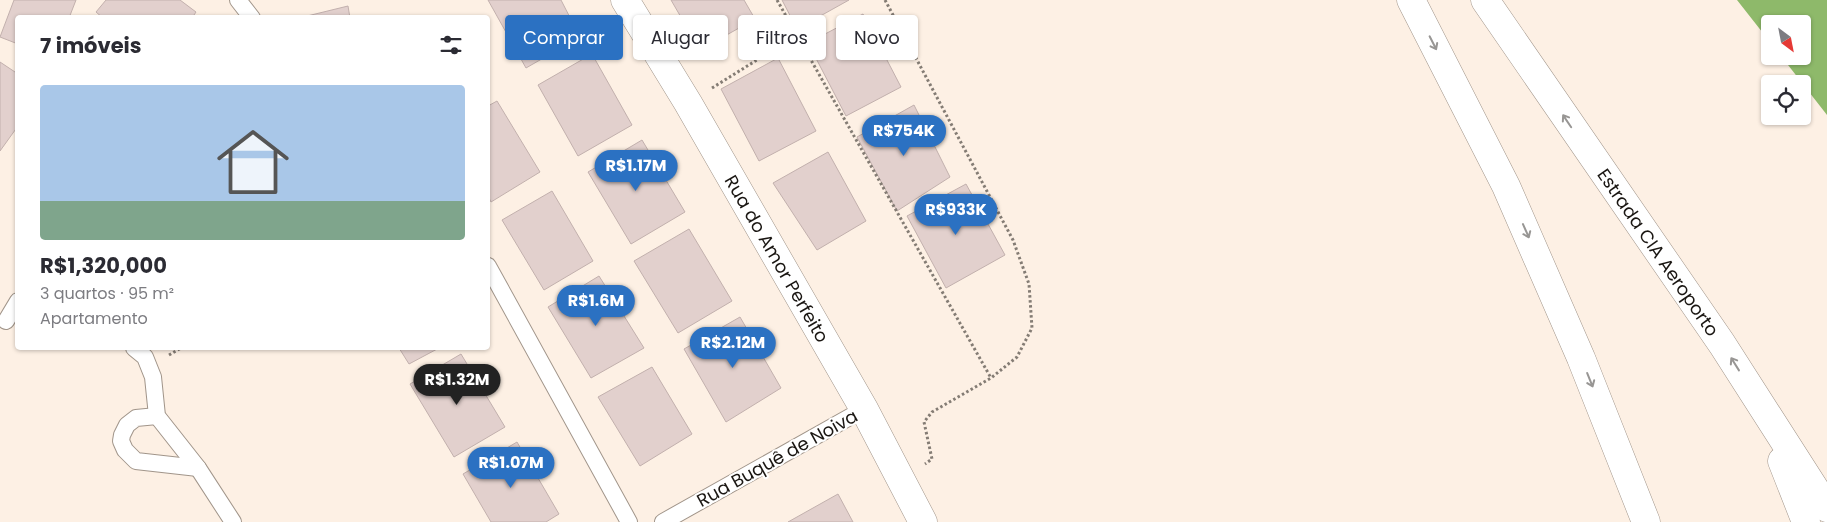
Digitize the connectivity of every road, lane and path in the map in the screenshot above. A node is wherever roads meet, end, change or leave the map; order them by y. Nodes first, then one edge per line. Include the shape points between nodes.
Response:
1 (238, 0) edge
2 (625, 0) edge
3 (777, 0) edge
4 (885, 0) edge
5 (1411, 0) edge
6 (1485, 0) edge
7 (250, 15) edge
8 (786, 15) edge
9 (756, 60) edge
10 (811, 60) edge
11 (688, 102) junction
12 (490, 270) edge
13 (15, 306) edge
14 (6, 321) dead end
15 (136, 350) edge
16 (178, 350) edge
17 (169, 355) dead end
18 (991, 378) junction
19 (1761, 406) junction
20 (864, 409) junction
21 (157, 416) junction
22 (1609, 426) junction
23 (198, 468) junction
24 (902, 479) junction
25 (1827, 508) edge
26 (233, 522) edge
27 (629, 522) edge
28 (663, 522) edge
29 (923, 522) edge
30 (1646, 522) edge
31 (1661, 522) edge
32 (1806, 522) edge

1 - 7 lane
2 - 11 main road, Rua do Amor Perfeito
3 - 8 path
4 - 18 path via 1013,240 1029,284 1032,328 1017,357
5 -> 22 main road via 1506,186
19 -> 6 main road, Estrada CIA Aeroporto via 1722,344
9 - 11 path
10 - 18 path
11 - 20 main road, Rua do Amor Perfeito
12 - 27 lane
13 - 14 lane
15 - 21 lane via 145,357 153,378
16 - 17 path
18 - 24 path via 932,412 924,422 932,459
19 - 25 main road, Estrada CIA Aeroporto
19 - 32 main road
20 - 24 main road, Rua do Amor Perfeito
20 - 28 lane, Rua Buquê de Noiva
21 - 23 lane
21 - 23 lane via 136,418 127,425 121,441 125,450 136,461
22 - 30 main road
22 - 31 main road
23 - 26 lane
24 - 29 main road, Rua do Amor Perfeito

